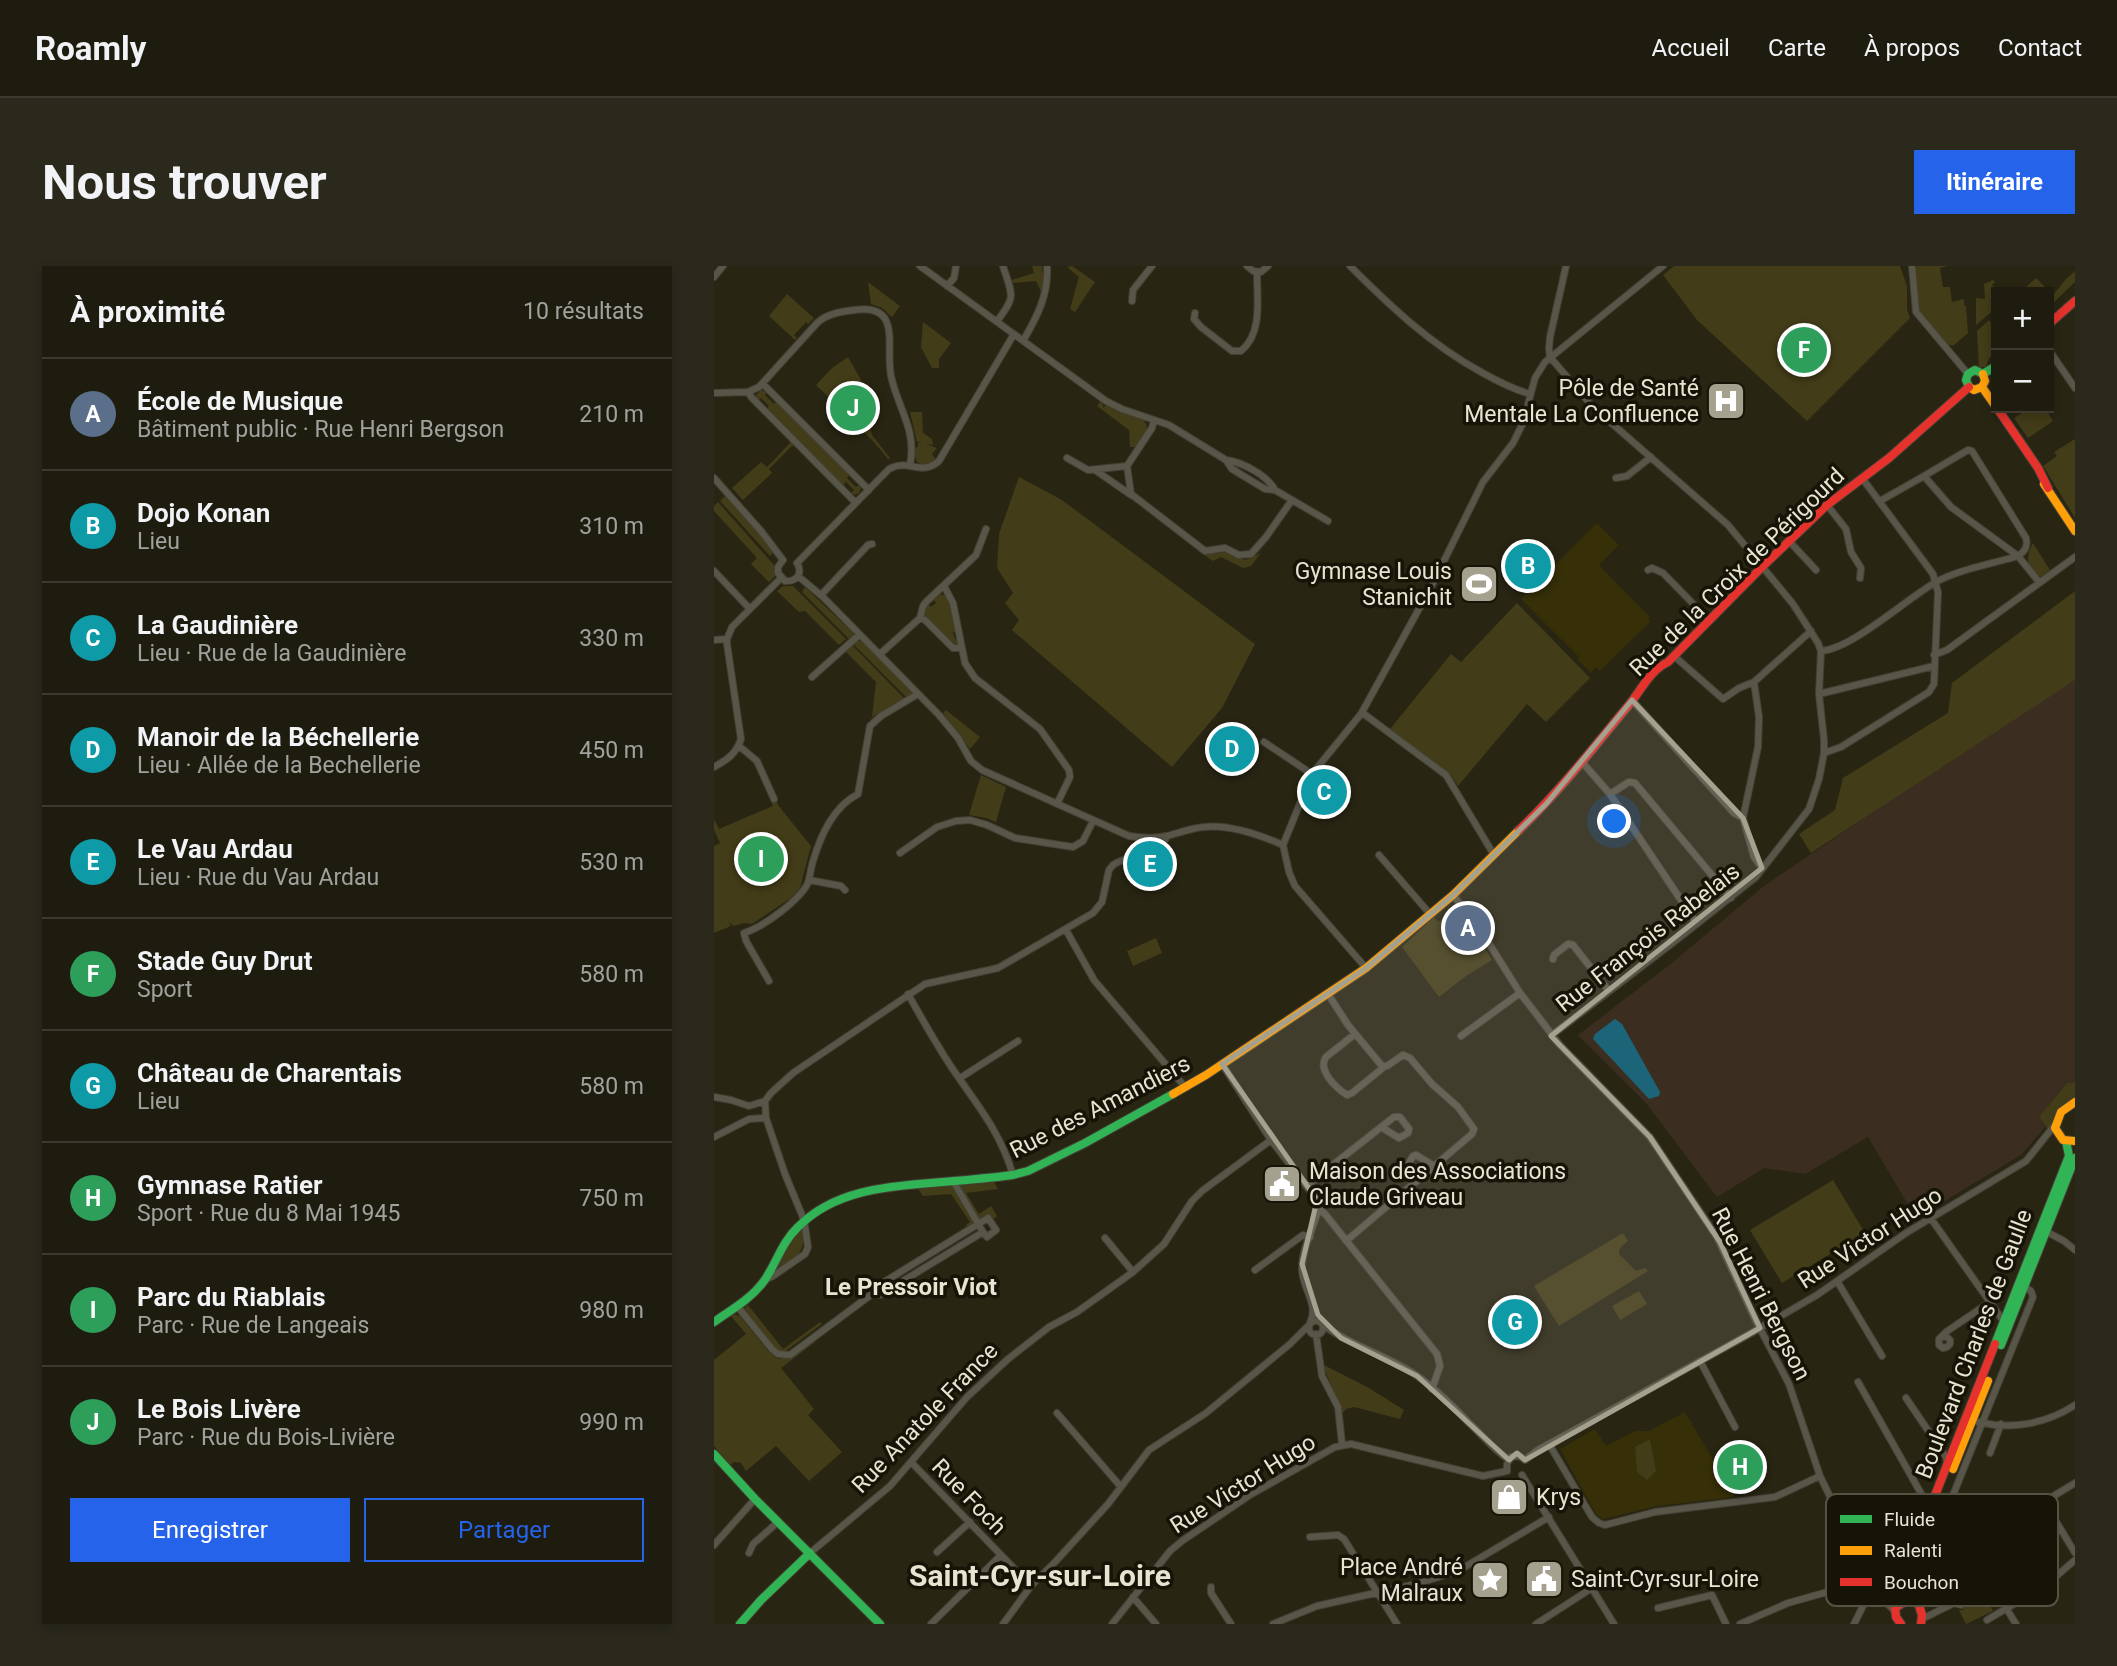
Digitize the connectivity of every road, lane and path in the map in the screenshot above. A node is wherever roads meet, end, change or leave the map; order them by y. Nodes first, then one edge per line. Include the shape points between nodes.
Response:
1 (723, 266) edge
2 (920, 266) edge
3 (956, 266) edge
4 (1003, 266) edge
5 (1047, 266) edge
6 (1153, 266) edge
7 (1247, 266) edge
8 (1268, 266) edge
9 (1350, 266) edge
10 (1566, 266) edge
11 (1664, 266) edge
12 (1912, 266) edge
13 (1257, 273) junction
14 (714, 277) edge
15 (947, 286) junction
16 (1132, 302) dead end
17 (2073, 302) edge
18 (1195, 313) dead end
19 (2054, 315) edge
20 (2054, 319) edge
21 (997, 321) junction
22 (1014, 334) junction
23 (1023, 341) junction
24 (1550, 357) junction
25 (2054, 357) edge
26 (1991, 369) edge
27 (1968, 374) junction
28 (1983, 374) junction
29 (763, 384) junction
30 (1969, 387) junction
31 (1982, 387) junction
32 (2075, 388) edge
33 (748, 392) junction
34 (714, 393) edge
35 (1530, 394) junction
36 (1991, 400) edge
37 (2000, 413) edge
38 (1154, 421) junction
39 (1651, 457) junction
40 (1067, 458) dead end
41 (910, 466) junction
42 (1127, 466) junction
43 (1096, 470) junction
44 (1924, 476) junction
45 (714, 478) edge
46 (1616, 478) dead end
47 (1862, 478) junction
48 (869, 490) junction
49 (1134, 497) junction
50 (1292, 500) junction
51 (1880, 501) junction
52 (856, 503) junction
53 (1828, 505) junction
54 (1328, 521) dead end
55 (986, 529) dead end
56 (2075, 531) edge
57 (1789, 541) junction
58 (872, 544) dead end
59 (2018, 556) junction
60 (2075, 557) edge
61 (783, 560) junction
62 (797, 563) junction
63 (1762, 567) junction
64 (1648, 570) dead end
65 (1816, 570) dead end
66 (714, 571) edge
67 (798, 576) junction
68 (1860, 578) dead end
69 (781, 579) junction
70 (1937, 582) junction
71 (2039, 582) junction
72 (944, 586) junction
73 (821, 595) junction
74 (750, 609) junction
75 (920, 618) junction
76 (1710, 621) junction
77 (1811, 631) junction
78 (859, 635) junction
79 (727, 639) junction
80 (714, 640) edge
81 (962, 648) junction
82 (1821, 651) junction
83 (880, 654) junction
84 (1934, 655) junction
85 (1674, 656) junction
86 (1934, 666) junction
87 (812, 677) dead end
88 (1754, 682) junction
89 (918, 694) junction
90 (1819, 694) junction
91 (1632, 700) junction
92 (1361, 714) junction
93 (1264, 742) dead end
94 (739, 746) junction
95 (1824, 753) junction
96 (1581, 762) junction
97 (714, 767) edge
98 (1312, 774) junction
99 (1610, 794) junction
100 (774, 799) dead end
101 (1057, 804) junction
102 (1743, 818) junction
103 (1093, 821) junction
104 (1167, 836) junction
105 (1283, 845) junction
106 (900, 853) dead end
107 (1379, 855) dead end
108 (1494, 855) junction
109 (1762, 868) junction
110 (809, 880) junction
111 (845, 890) dead end
112 (1453, 895) junction
113 (1731, 898) junction
114 (1430, 914) junction
115 (1697, 924) junction
116 (1066, 930) junction
117 (1553, 959) dead end
118 (1366, 968) junction
119 (769, 981) dead end
120 (1609, 991) junction
121 (1520, 993) junction
122 (908, 994) junction
123 (1328, 994) junction
124 (1355, 1034) junction
125 (1552, 1035) junction
126 (1461, 1036) dead end
127 (1018, 1041) dead end
128 (1222, 1064) junction
129 (1384, 1067) junction
130 (960, 1078) junction
131 (1185, 1087) junction
132 (714, 1097) edge
133 (765, 1101) junction
134 (2075, 1102) edge
135 (766, 1118) junction
136 (2055, 1124) junction
137 (1381, 1127) dead end
138 (714, 1137) edge
139 (2067, 1139) edge
140 (1271, 1140) junction
141 (2045, 1140) junction
142 (2075, 1158) edge
143 (1434, 1166) junction
144 (1013, 1175) junction
145 (953, 1181) junction
146 (1413, 1182) junction
147 (1306, 1186) junction
148 (1319, 1209) junction
149 (1929, 1215) junction
150 (804, 1220) junction
151 (978, 1224) junction
152 (983, 1231) junction
153 (2046, 1232) junction
154 (1310, 1237) junction
155 (1105, 1238) dead end
156 (1346, 1241) junction
157 (945, 1244) junction
158 (2075, 1250) edge
159 (950, 1252) junction
160 (1255, 1270) dead end
161 (899, 1272) junction
162 (1133, 1272) junction
163 (765, 1280) junction
164 (904, 1280) junction
165 (1837, 1281) junction
166 (872, 1294) junction
167 (1990, 1302) junction
168 (1313, 1305) junction
169 (737, 1306) junction
170 (714, 1322) edge
171 (2004, 1322) junction
172 (1310, 1324) junction
173 (1321, 1324) junction
174 (1760, 1328) junction
175 (1316, 1334) junction
176 (1942, 1337) dead end
177 (1350, 1342) junction
178 (1290, 1344) junction
179 (1882, 1356) dead end
180 (1700, 1361) junction
181 (1858, 1382) dead end
182 (1432, 1389) junction
183 (1906, 1398) dead end
184 (2075, 1405) edge
185 (1057, 1413) dead end
186 (1973, 1421) junction
187 (2001, 1424) junction
188 (1735, 1427) dead end
189 (1342, 1444) junction
190 (1549, 1444) junction
191 (1990, 1453) dead end
192 (714, 1454) edge
193 (1509, 1460) junction
194 (1525, 1460) junction
195 (912, 1463) junction
196 (1947, 1465) junction
197 (1507, 1471) junction
198 (1522, 1475) junction
199 (1820, 1476) junction
200 (2075, 1483) edge
201 (1121, 1487) junction
202 (1829, 1494) edge
203 (1921, 1494) edge
204 (1938, 1494) edge
205 (1939, 1494) edge
206 (1952, 1494) edge
207 (2057, 1494) edge
208 (755, 1499) junction
209 (1549, 1517) junction
210 (778, 1522) junction
211 (970, 1522) junction
212 (2058, 1525) edge
213 (1310, 1537) dead end
214 (714, 1545) edge
215 (937, 1552) dead end
216 (749, 1553) dead end
217 (810, 1553) junction
218 (2075, 1553) edge
219 (1001, 1555) junction
220 (2075, 1560) edge
221 (2058, 1575) edge
222 (1031, 1586) junction
223 (1211, 1587) dead end
224 (1592, 1588) junction
225 (1378, 1593) junction
226 (1826, 1594) edge
227 (1133, 1597) junction
228 (1861, 1606) edge
229 (1896, 1606) edge
230 (1948, 1606) edge
231 (2009, 1606) edge
232 (1657, 1608) dead end
233 (2006, 1608) junction
234 (1921, 1619) edge
235 (1986, 1620) dead end
236 (1006, 1623) edge
237 (740, 1624) edge
238 (880, 1624) edge
239 (931, 1624) edge
240 (1112, 1624) edge
241 (1156, 1624) edge
242 (1231, 1624) edge
243 (1273, 1624) edge
244 (1397, 1624) edge
245 (1536, 1624) edge
246 (1615, 1624) edge
247 (1726, 1624) edge
248 (1740, 1624) edge
249 (1854, 1624) edge
250 (1901, 1624) edge
251 (2016, 1624) edge

1 - 14 street
2 - 15 street
3 - 15 street
4 - 21 street via 1012,300
5 - 23 street via 1044,299
6 - 16 street via 1133,290
7 - 13 street
8 - 13 street
9 - 35 street via 1431,341 1509,388
10 - 24 street
11 - 24 street
12 - 27 street via 1916,313
13 - 18 street via 1255,331 1241,351 1232,351 1201,327
15 - 21 street
17 - 19 street
17 - 20 street
21 - 22 street
22 - 23 street
22 - 41 street via 942,456 930,467
23 - 38 street via 1106,401
24 - 35 street
24 - 39 street, Rue François Rabelais via 1592,406
25 - 32 street
26 - 28 street
27 - 28 street via 1975,370
27 - 30 street
28 - 31 street
29 - 33 street
29 - 41 street via 818,322 865,309 878,312 889,325 891,376 910,432
29 - 48 street
30 - 31 street
30 - 47 street, Rue de la Croix de Périgourd
31 - 36 street
33 - 34 street
33 - 52 street
35 - 92 street via 1513,443 1483,482
37 - 56 street
38 - 42 street
38 - 50 street via 1170,425 1265,489
39 - 46 street via 1627,476
39 - 63 street, Rue François Rabelais via 1728,525
40 - 43 street
41 - 48 street via 893,466
42 - 43 street
42 - 49 street
43 - 49 street
44 - 51 street
44 - 59 street via 1951,507
44 - 59 street via 1972,451 2026,538
45 - 61 street
47 - 51 street
47 - 53 street, Rue de la Croix de Périgourd
48 - 52 street
49 - 50 street via 1205,551 1225,548 1239,555 1256,550
50 - 54 street
51 - 70 street
52 - 62 street
53 - 57 street, Rue de la Croix de Périgourd
53 - 68 street via 1848,532
55 - 72 street via 976,555
57 - 63 street, Rue de la Croix de Périgourd
57 - 65 street
58 - 73 street
59 - 70 street
59 - 71 street
60 - 71 street
61 - 62 street
61 - 69 street via 778,567
62 - 67 street
63 - 76 street, Rue de la Croix de Périgourd
63 - 77 street, Rue François Rabelais
64 - 76 street via 1663,573
66 - 74 street
67 - 69 street
67 - 73 street
69 - 74 street
70 - 82 street via 1852,639
70 - 84 street
71 - 84 street
72 - 75 street via 926,602
72 - 81 street via 953,603
73 - 78 street
74 - 79 street
75 - 81 street via 953,648
75 - 83 street
76 - 85 street, Rue de la Croix de Périgourd
77 - 82 street, Rue François Rabelais
77 - 88 street
78 - 83 street
78 - 87 street
79 - 80 street
79 - 94 street via 741,730
81 - 101 street via 975,678 1040,729 1066,764 1070,777
82 - 90 street, Rue François Rabelais
83 - 89 street
84 - 86 street
85 - 88 street via 1722,698
85 - 91 street, Rue de la Croix de Périgourd
86 - 90 street
86 - 95 street via 1929,692
88 - 102 street via 1758,747
89 - 101 street via 950,728 974,764
89 - 110 street via 870,726 858,794 831,820
90 - 95 street, Rue François Rabelais
91 - 96 street, Rue de la Croix de Périgourd
91 - 102 street
92 - 98 street
92 - 108 street via 1446,775
93 - 98 street
94 - 97 street
94 - 100 street via 757,761
95 - 109 street, Rue François Rabelais via 1809,809
96 - 99 street
96 - 108 street, Rue de la Croix de Périgourd
98 - 105 street
99 - 113 street via 1635,783
99 - 115 street
101 - 103 street
102 - 109 street via 1754,857
103 - 104 street via 1129,836
103 - 106 street via 1083,841 1073,847 1015,838 970,820 956,821 937,827
104 - 105 street via 1214,826
104 - 116 street via 1159,846 1113,865 1098,908
105 - 118 street via 1295,886
107 - 114 street
108 - 112 street, Rue de la Croix de Périgourd
109 - 113 street, Rue François Rabelais
110 - 111 street
110 - 119 street via 792,903 744,933
112 - 114 street, Rue de la Croix de Périgourd
112 - 121 street, Rue Henri Bergson
113 - 115 street, Rue François Rabelais
114 - 118 street, Rue de la Croix de Périgourd
115 - 120 street, Rue François Rabelais
116 - 122 street via 998,968 925,984
116 - 131 street via 1094,980
117 - 120 street via 1568,944 1573,945
118 - 123 street, Rue de la Croix de Périgourd
120 - 125 street, Rue François Rabelais
121 - 125 street, Rue Henri Bergson
121 - 126 street
122 - 130 street
122 - 133 street via 782,1081
123 - 124 street
123 - 128 street, Rue de la Croix de Périgourd
124 - 129 street
124 - 129 street via 1322,1062 1342,1092 1352,1093
125 - 174 street, Rue Henri Bergson via 1650,1137 1720,1242
127 - 130 street
128 - 131 street, Rue des Amandiers
128 - 140 street
129 - 143 street via 1407,1055 1474,1127 1472,1134
130 - 144 street via 998,1136
131 - 144 street, Rue des Amandiers via 1084,1143
132 - 133 street via 749,1107
133 - 135 street
134 - 136 street
135 - 138 street via 749,1119
135 - 150 street
136 - 139 street
136 - 141 street, Rue Victor Hugo
137 - 147 street
139 - 141 street, Rue Victor Hugo
139 - 171 street, Boulevard Charles de Gaulle via 2069,1156
140 - 147 street
140 - 162 street, Rue Anatole France via 1202,1191 1164,1244
141 - 149 street, Rue Victor Hugo via 2026,1161
142 - 153 street, Boulevard Charles de Gaulle
143 - 146 street
143 - 146 street via 1413,1156 1405,1171
144 - 145 street, Rue des Amandiers
145 - 150 street, Rue des Amandiers via 863,1191 823,1206
145 - 151 street
146 - 156 street
147 - 148 street
148 - 154 street
148 - 156 street
149 - 165 street, Rue Victor Hugo
149 - 167 street
150 - 163 street, Rue des Amandiers via 783,1245
150 - 163 street via 807,1252
151 - 152 street
151 - 152 street via 988,1218 996,1230 987,1237
151 - 157 street
152 - 159 street
153 - 158 street
153 - 186 street, Boulevard Charles de Gaulle
154 - 160 street via 1303,1235
154 - 168 street via 1302,1273
155 - 162 street
156 - 182 street via 1437,1354 1440,1366
157 - 159 street
157 - 161 street
159 - 164 street
161 - 164 street
161 - 166 street
162 - 195 street, Rue Anatole France via 1008,1359 967,1397
163 - 169 street, Rue des Amandiers
164 - 166 street via 880,1295
165 - 174 street, Rue Victor Hugo
165 - 179 street
166 - 169 street via 790,1354 772,1349
167 - 171 street
167 - 176 street
168 - 172 street
168 - 173 street
169 - 170 street, Rue des Amandiers
171 - 186 street, Boulevard Charles de Gaulle
172 - 173 street
172 - 175 street via 1310,1332
172 - 178 street
173 - 175 street via 1322,1331
173 - 177 street
174 - 180 street, Rue Victor Hugo
174 - 199 street, Rue Henri Bergson via 1792,1391
175 - 177 street
175 - 178 street
175 - 189 street via 1322,1376 1338,1407
177 - 182 street via 1397,1364
178 - 201 street via 1206,1413 1149,1450
180 - 188 street
180 - 190 street, Rue Victor Hugo
181 - 203 street
182 - 193 street
183 - 196 street
184 - 187 street via 2047,1420
185 - 201 street
186 - 187 street
186 - 196 street, Boulevard Charles de Gaulle
186 - 205 street, Boulevard Charles de Gaulle
186 - 206 street, Boulevard Charles de Gaulle
187 - 191 street
189 - 197 street, Rue Victor Hugo via 1483,1476
189 - 227 street, Rue Victor Hugo via 1250,1495 1182,1541
190 - 194 street, Rue Victor Hugo
190 - 199 street via 1592,1517 1605,1525 1655,1512 1775,1497
192 - 208 street
193 - 194 street via 1515,1456
193 - 197 street
194 - 198 street via 1527,1469
195 - 211 street, Rue Foch
195 - 217 street, Rue Anatole France
196 - 204 street, Boulevard Charles de Gaulle
197 - 198 street
198 - 209 street
199 - 202 street, Rue Henri Bergson
200 - 207 street
201 - 222 street
208 - 210 street
208 - 214 street
209 - 224 street
209 - 225 street via 1458,1571
210 - 216 street
210 - 217 street
211 - 215 street
211 - 219 street, Rue Foch
212 - 218 street
213 - 225 street via 1341,1536
217 - 237 street, Rue Anatole France
217 - 238 street
219 - 222 street, Rue Foch
219 - 239 street
220 - 221 street
222 - 236 street
223 - 242 street
224 - 245 street
224 - 246 street
225 - 243 street via 1317,1606
225 - 244 street
226 - 248 street via 1788,1603
227 - 240 street, Rue Victor Hugo
227 - 241 street
228 - 249 street
229 - 250 street
230 - 234 street
231 - 233 street
232 - 247 street via 1712,1595
233 - 235 street
233 - 251 street

